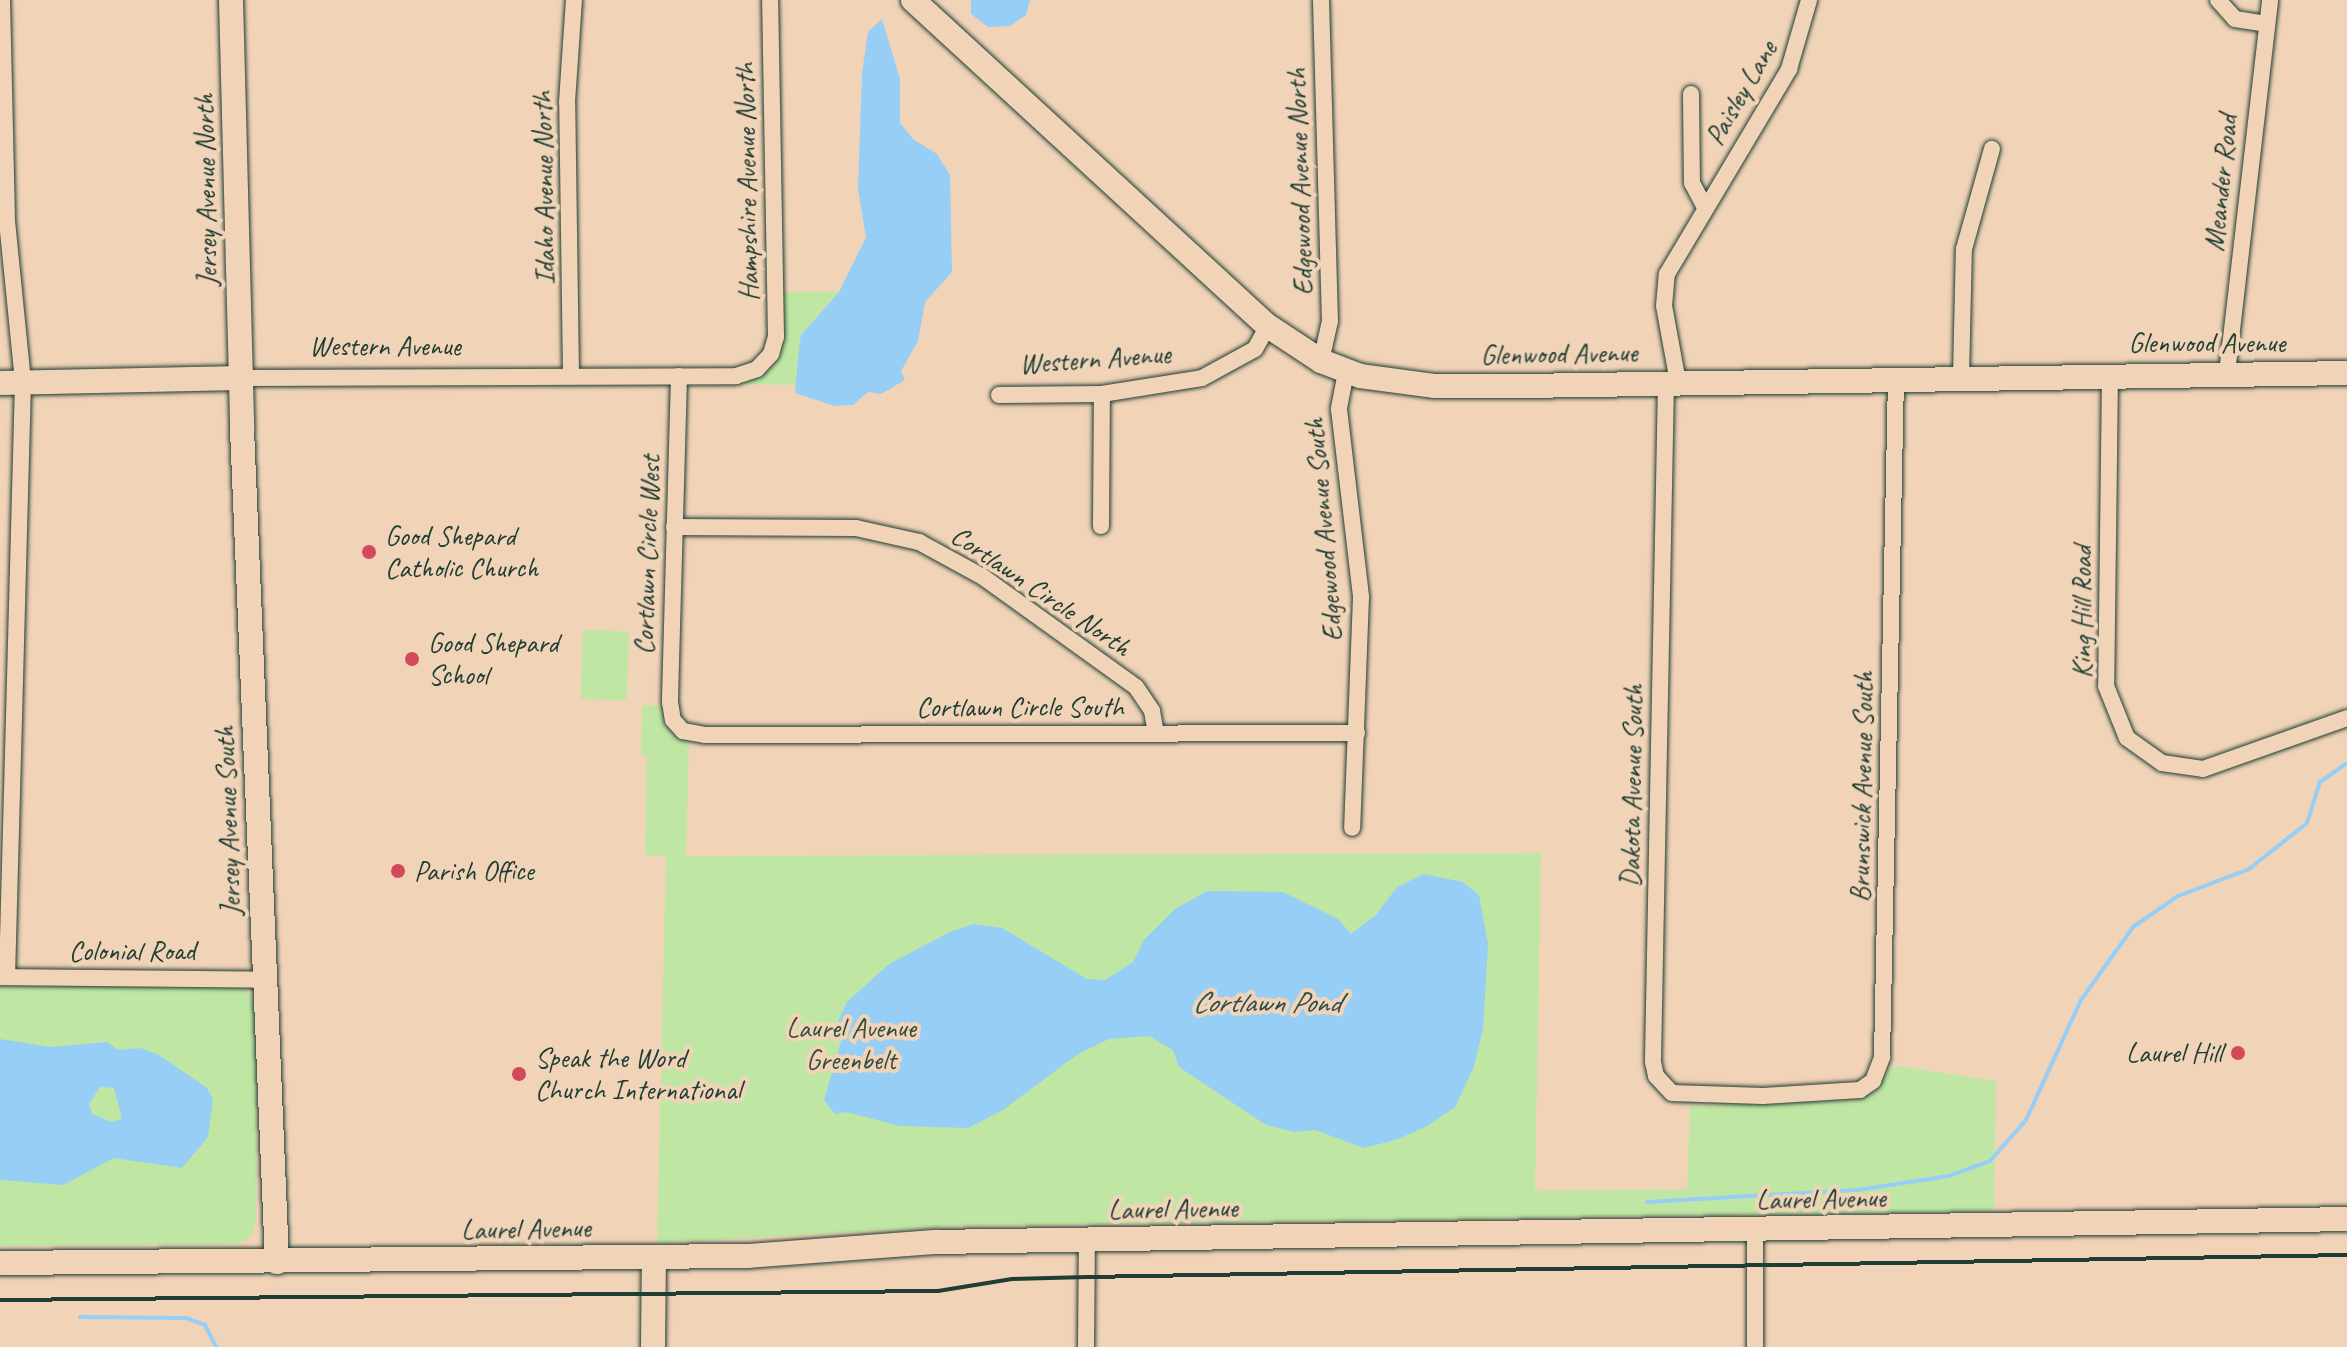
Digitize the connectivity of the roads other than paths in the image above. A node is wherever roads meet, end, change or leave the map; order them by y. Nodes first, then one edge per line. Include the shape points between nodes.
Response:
1 (2, 0) edge
2 (231, 0) edge
3 (574, 0) edge
4 (770, 0) edge
5 (1321, 0) edge
6 (1809, 0) edge
7 (2218, 0) edge
8 (2270, 0) edge
9 (917, 1) edge
10 (2265, 24) junction
11 (1691, 94) dead end
12 (1992, 149) dead end
13 (1704, 206) junction
14 (1268, 326) junction
15 (1321, 361) junction
16 (766, 362) joint
17 (1346, 372) junction
18 (2227, 373) junction
19 (2347, 373) edge
20 (2110, 374) junction
21 (571, 375) junction
22 (679, 376) junction
23 (1961, 377) junction
24 (241, 378) junction
25 (1896, 378) junction
26 (12, 382) edge
27 (1672, 382) junction
28 (1102, 394) junction
29 (999, 395) dead end
30 (1101, 526) dead end
31 (674, 527) junction
32 (2347, 718) edge
33 (683, 731) joint
34 (1156, 733) junction
35 (1357, 733) junction
36 (1352, 828) dead end
37 (4, 977) edge
38 (265, 980) junction
39 (1763, 1096) joint
40 (2347, 1219) edge
41 (1755, 1230) junction
42 (1087, 1240) junction
43 (654, 1258) junction
44 (277, 1262) junction
45 (0, 1263) edge
46 (653, 1347) edge
47 (1086, 1347) edge
48 (1755, 1347) edge

1 - 26 street
2 - 24 street, Jersey Avenue North
3 - 21 street, Idaho Avenue North via 567,102
4 - 16 street, Hampshire Avenue North via 776,337
5 - 15 street, Edgewood Avenue North via 1330,321
6 - 13 street, Paisley Lane via 1789,69
7 - 10 street via 2235,19
8 - 10 street, Meander Road
9 - 14 street, Glenwood Avenue
10 - 18 street, Meander Road
11 - 13 street, Paisley Lane via 1692,183
12 - 23 street via 1964,249
13 - 27 street, Paisley Lane via 1677,251 1663,289
14 - 15 street, Glenwood Avenue
14 - 28 street, Western Avenue via 1255,349 1215,374
15 - 17 street, Glenwood Avenue
16 - 22 street, Western Avenue via 736,376
17 - 27 street, Glenwood Avenue via 1435,386
17 - 35 street, Edgewood Avenue South via 1339,409 1361,597
18 - 19 street, Glenwood Avenue
18 - 20 street, Glenwood Avenue
20 - 23 street, Glenwood Avenue
20 - 32 street, King Hill Road via 2105,668 2109,703 2127,738 2143,753 2182,768 2224,764
21 - 22 street, Western Avenue
21 - 24 street, Western Avenue
22 - 31 street, Cortlawn Circle West
23 - 25 street, Glenwood Avenue
24 - 26 street, Western Avenue
24 - 38 street, Jersey Avenue South
25 - 27 street, Glenwood Avenue
25 - 39 street, Brunswick Avenue South via 1882,1057 1873,1081 1860,1090
26 - 37 street
27 - 39 street, Dakota Avenue South via 1653,1062 1656,1076 1672,1093
28 - 29 street, Western Avenue
28 - 30 street
31 - 33 street, Cortlawn Circle West via 670,702 673,720
31 - 34 street, Cortlawn Circle North via 856,528 929,546 983,577 1136,687 1152,711
33 - 34 street, Cortlawn Circle South
34 - 35 street, Cortlawn Circle South
35 - 36 street, Edgewood Avenue South
37 - 38 street, Colonial Road
38 - 44 street, Jersey Avenue South
40 - 41 street, Laurel Avenue
41 - 42 street, Laurel Avenue
41 - 48 street
42 - 43 street, Laurel Avenue
42 - 47 street
43 - 44 street, Laurel Avenue
43 - 46 street
44 - 45 street, Laurel Avenue

